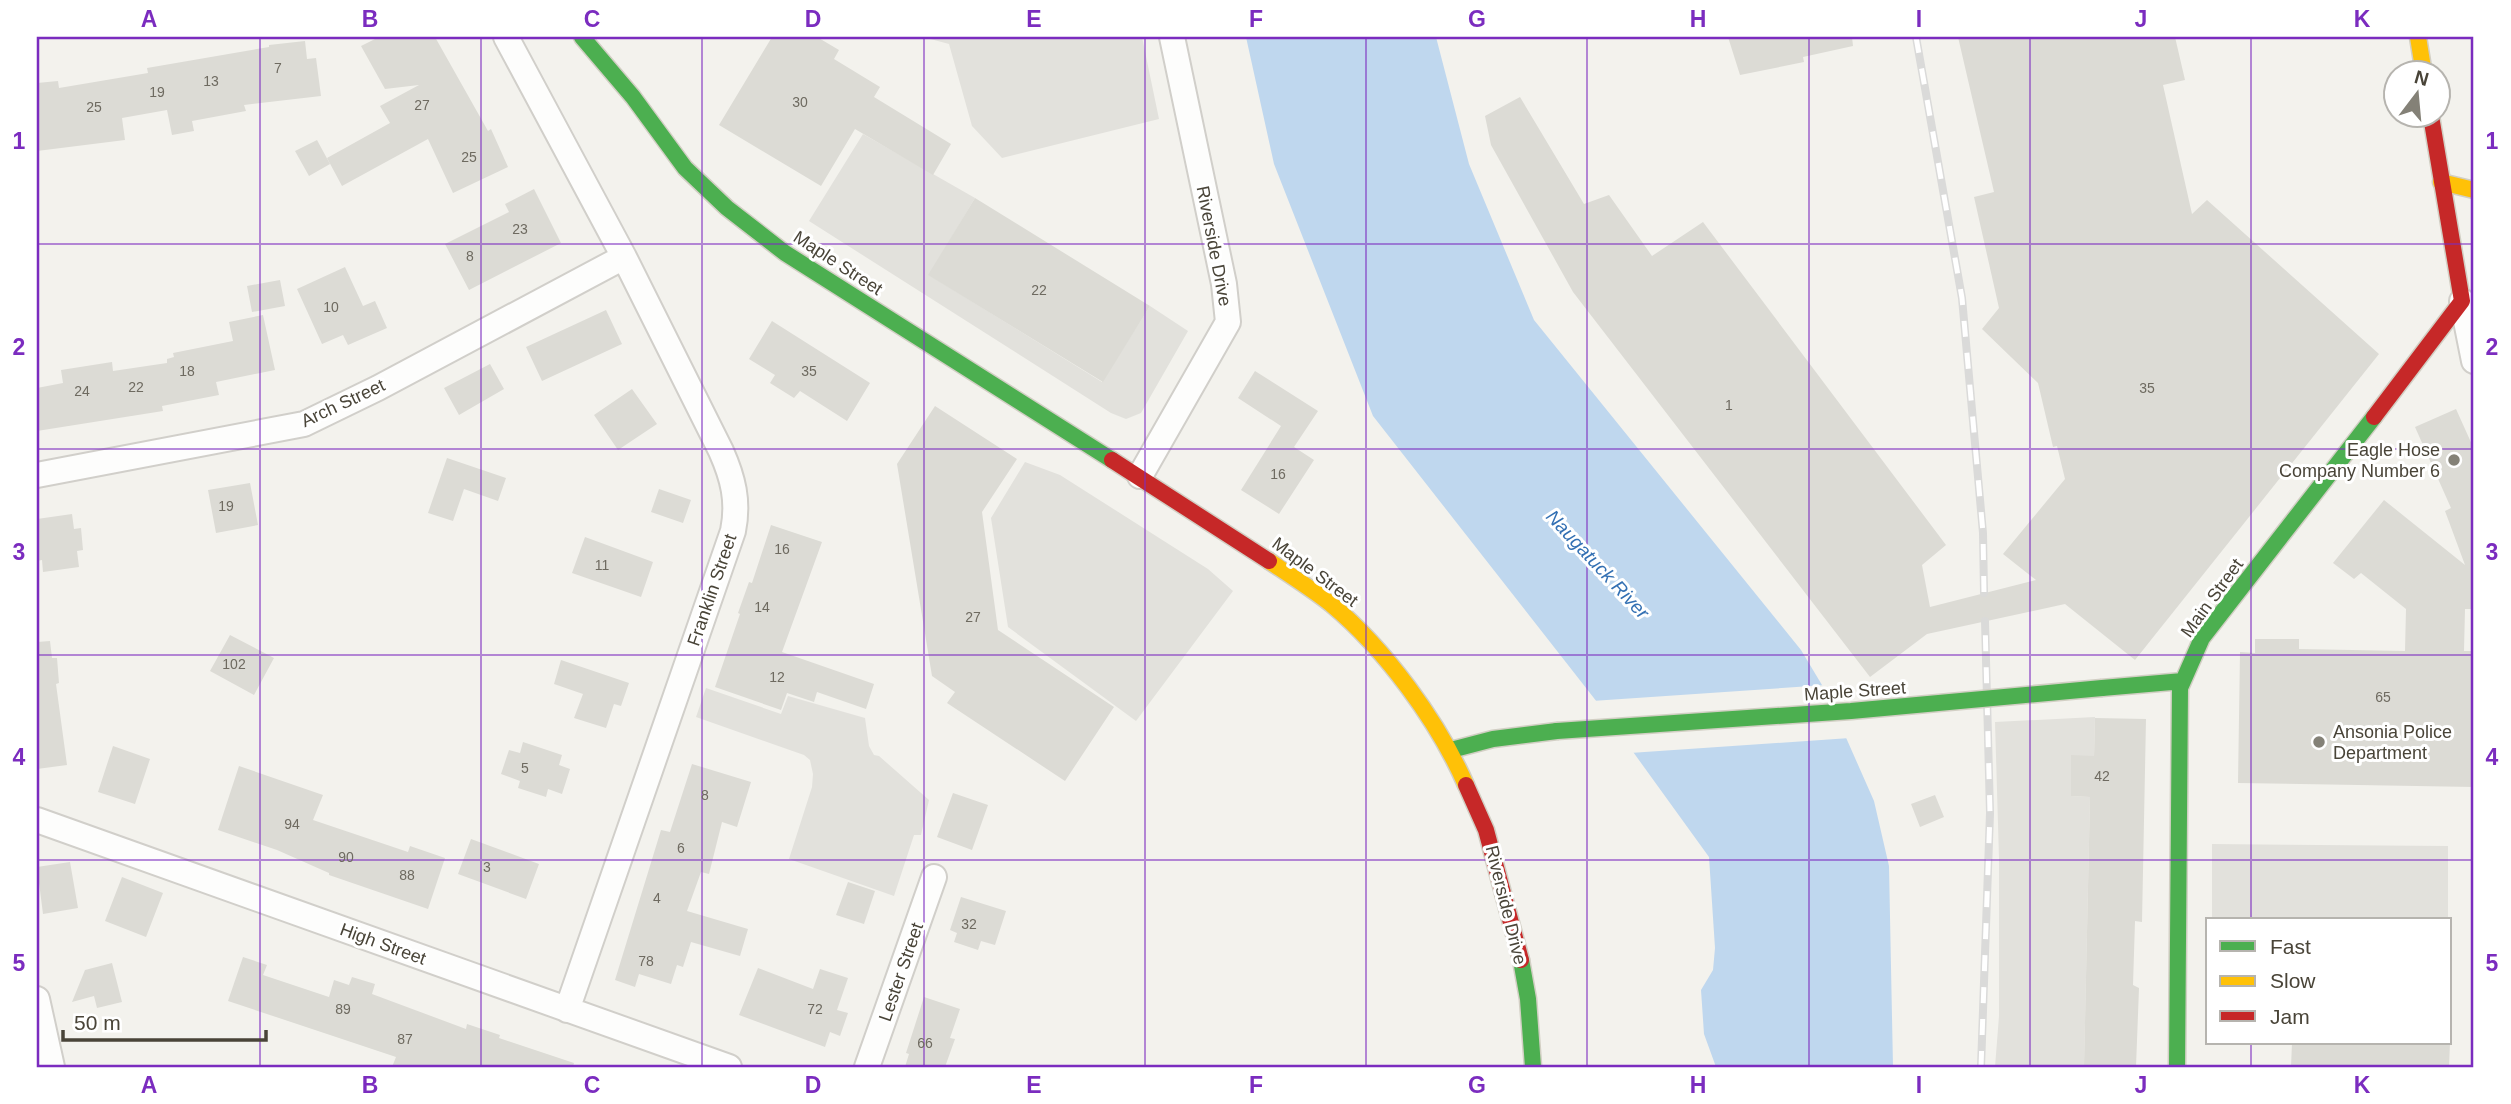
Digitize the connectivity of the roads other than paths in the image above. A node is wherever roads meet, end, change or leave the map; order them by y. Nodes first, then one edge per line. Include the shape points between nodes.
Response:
1 (506, 37) edge
2 (582, 37) edge
3 (1171, 37) edge
4 (2418, 37) edge
5 (2422, 60) edge
6 (2433, 130) edge
7 (2441, 182) junction
8 (2474, 190) edge
9 (624, 257) junction
10 (2468, 294) edge
11 (2474, 361) edge
12 (37, 475) edge
13 (1140, 476) junction
14 (2183, 681) junction
15 (1451, 750) junction
16 (37, 820) edge
17 (934, 877) dead end
18 (37, 999) edge
19 (567, 1010) junction
20 (52, 1067) edge
21 (729, 1067) edge
22 (867, 1067) edge
23 (1534, 1067) edge
24 (2177, 1067) edge

1 - 9 street, Franklin Street
2 - 13 main road, Maple Street via 685,168 736,215 785,253
3 - 13 street, Riverside Drive via 1224,284 1228,322
4 - 5 main road
6 - 7 main road
7 - 8 main road
7 - 10 main road
9 - 12 street, Arch Street via 304,424
9 - 19 street, Franklin Street via 729,469 736,516
10 - 11 street
10 - 14 main road, Main Street via 2202,638
13 - 15 main road, Maple Street via 1332,605 1388,662
14 - 15 main road, Maple Street, bridge via 1558,731
14 - 24 main road, Main Street
15 - 23 main road, Riverside Drive via 1486,830 1518,942
16 - 19 street, High Street
17 - 22 street, Lester Street
18 - 20 street
19 - 21 street, High Street

